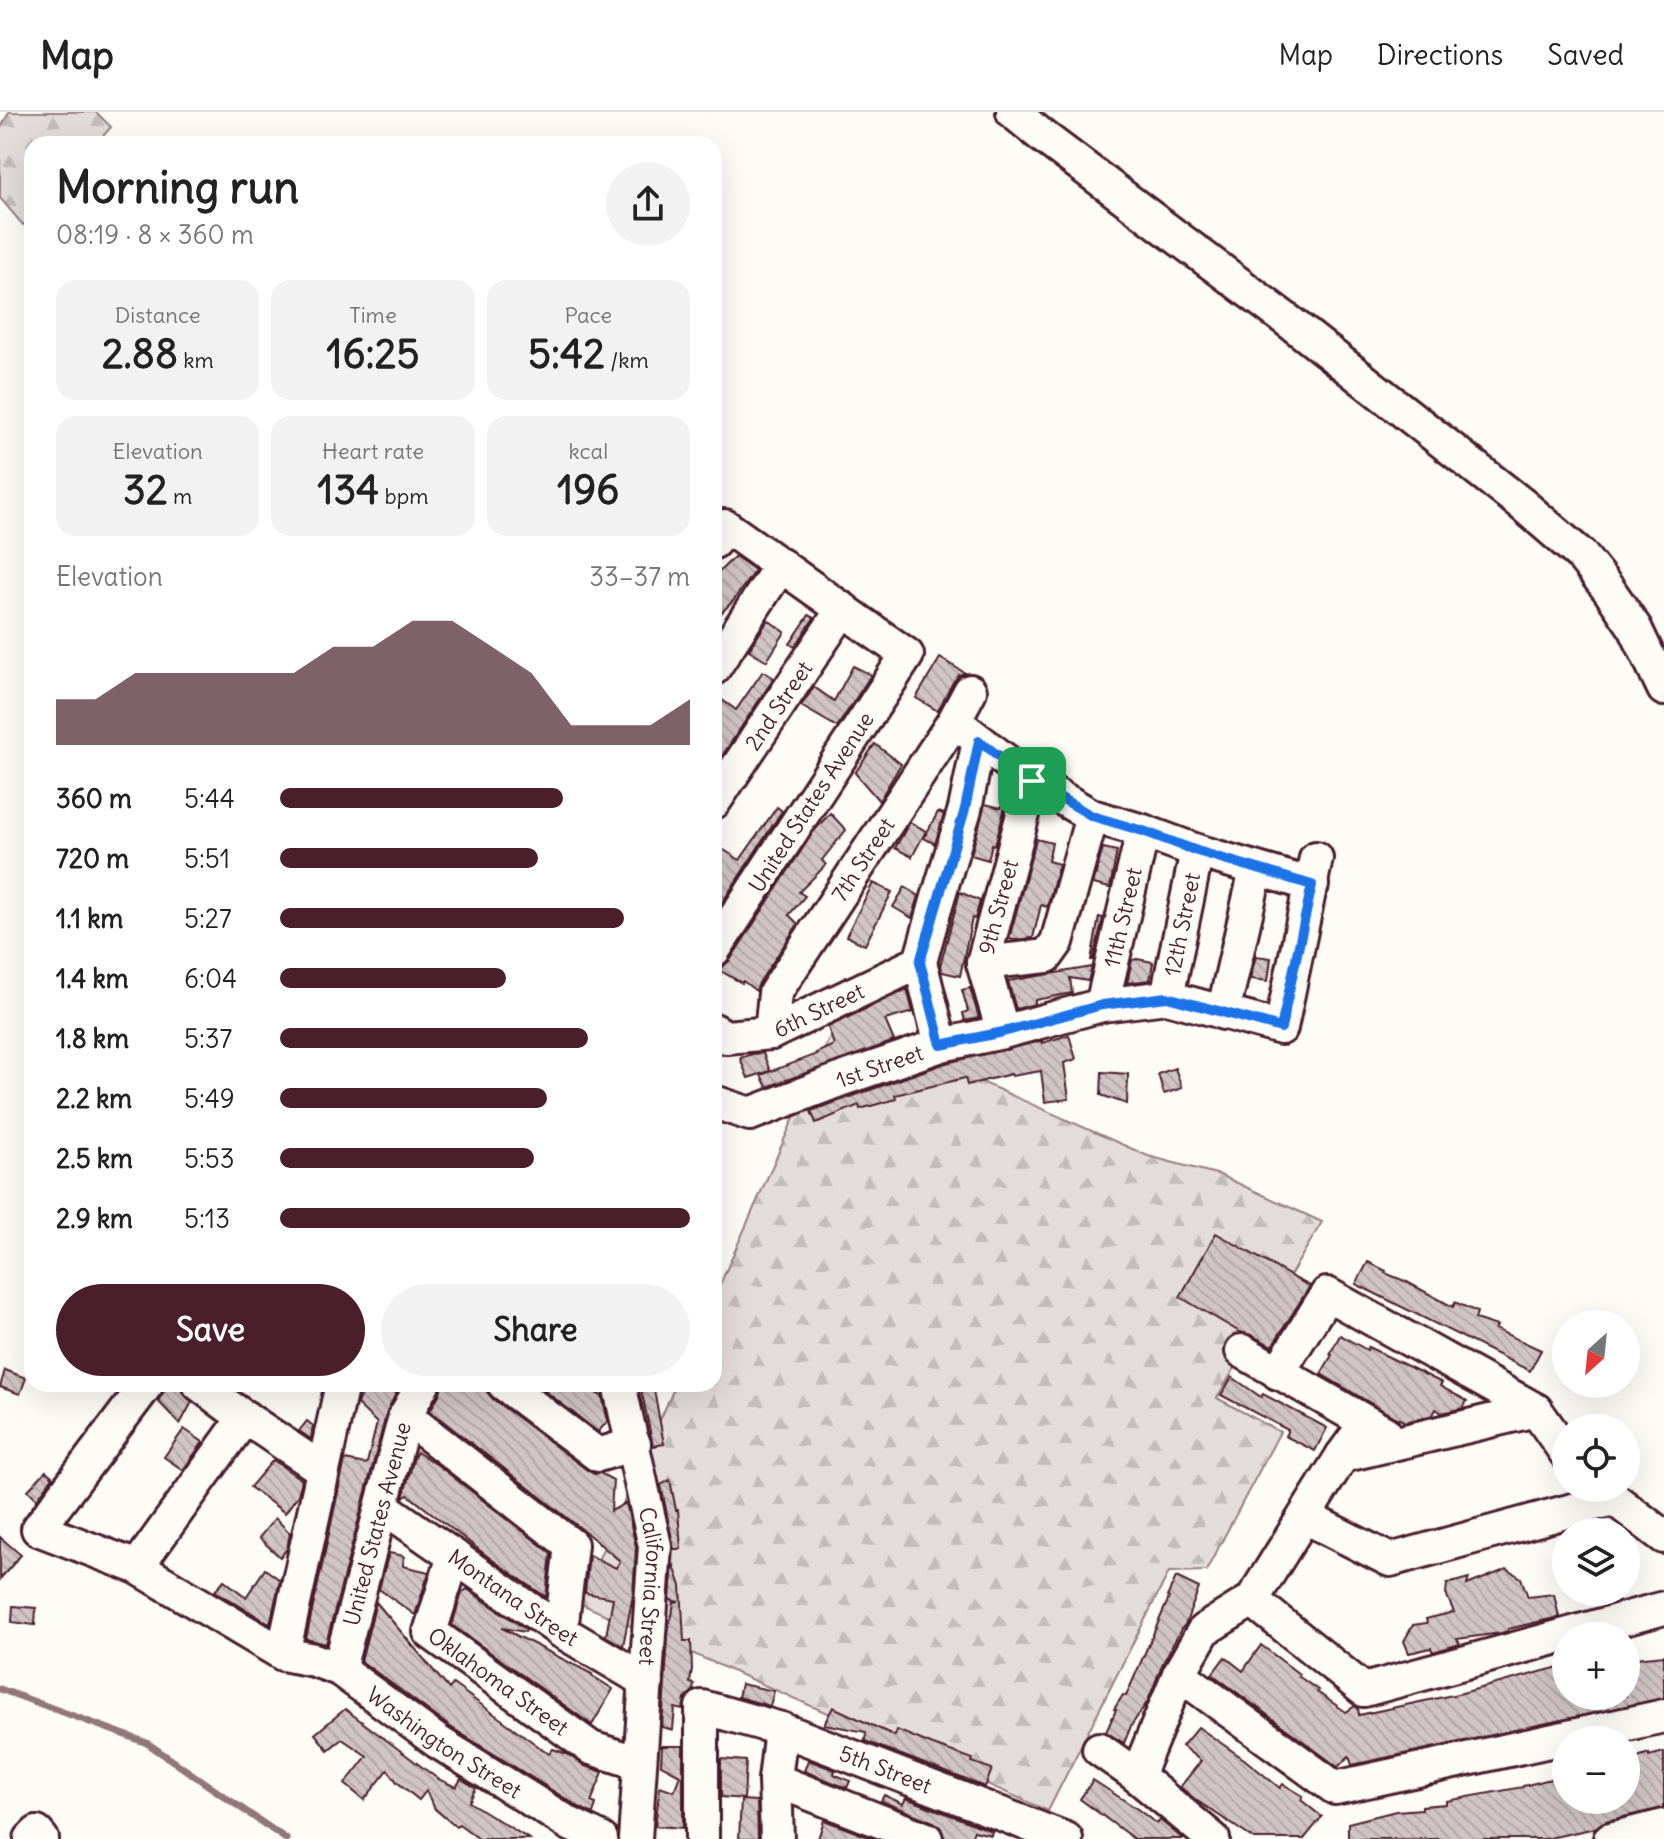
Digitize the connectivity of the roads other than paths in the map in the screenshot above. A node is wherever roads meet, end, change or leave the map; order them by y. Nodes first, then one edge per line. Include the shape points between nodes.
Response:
1 (1013, 112) edge
2 (722, 536) edge
3 (781, 565) junction
4 (843, 609) junction
5 (722, 656) edge
6 (1664, 689) edge
7 (970, 691) dead end
8 (966, 731) junction
9 (1032, 781) junction
10 (722, 790) edge
11 (1092, 816) junction
12 (1143, 831) junction
13 (1197, 851) junction
14 (1256, 870) junction
15 (722, 938) edge
16 (920, 962) junction
17 (983, 963) junction
18 (1167, 997) junction
19 (1102, 1005) junction
20 (1223, 1013) junction
21 (1003, 1032) junction
22 (771, 1033) junction
23 (722, 1035) edge
24 (941, 1045) junction
25 (722, 1105) edge
26 (1242, 1351) dead end
27 (1278, 1373) junction
28 (141, 1392) edge
29 (216, 1392) edge
30 (340, 1392) edge
31 (418, 1392) edge
32 (515, 1392) edge
33 (621, 1392) edge
34 (239, 1403) edge
35 (1536, 1410) junction
36 (405, 1416) junction
37 (1366, 1423) junction
38 (1552, 1433) edge
39 (1404, 1443) junction
40 (634, 1444) junction
41 (1342, 1456) junction
42 (323, 1470) junction
43 (1580, 1502) edge
44 (1617, 1502) edge
45 (382, 1506) junction
46 (1305, 1517) junction
47 (1664, 1537) edge
48 (454, 1556) junction
49 (137, 1567) junction
50 (1252, 1600) junction
51 (1664, 1608) edge
52 (561, 1631) junction
53 (283, 1654) junction
54 (339, 1669) junction
55 (1179, 1674) junction
56 (647, 1682) junction
57 (1664, 1716) edge
58 (781, 1729) junction
59 (1099, 1749) dead end
60 (639, 1763) junction
61 (1137, 1776) junction
62 (775, 1780) junction
63 (1664, 1826) edge
64 (31, 1839) edge
65 (42, 1839) edge
66 (601, 1839) edge
67 (635, 1839) edge
68 (702, 1839) edge
69 (777, 1839) edge
70 (926, 1839) edge
71 (1066, 1839) edge
72 (1213, 1839) edge
73 (1610, 1839) edge

1 - 6 street via 1315,342 1581,555 1635,628
2 - 3 street
3 - 4 street
3 - 5 street
4 - 10 street, 2nd Street
4 - 15 street, United States Avenue via 907,655
7 - 8 street, 7th Street
8 - 9 street
8 - 16 street via 965,809
8 - 22 street, 7th Street via 775,993
9 - 11 street
9 - 17 street, 9th Street
11 - 12 street
11 - 17 street via 1057,942 1047,956
12 - 13 street
12 - 19 street, 11th Street
13 - 14 street
13 - 18 street, 12th Street
14 - 20 street
14 - 20 street, 1st Street via 1314,872 1281,1028
16 - 22 street, 6th Street
16 - 24 street
17 - 21 street, 9th Street
18 - 19 street, 1st Street
18 - 20 street, 1st Street
19 - 21 street, 1st Street
21 - 24 street, 1st Street
22 - 23 street, 6th Street
24 - 25 street, 1st Street via 750,1114
26 - 27 street
27 - 35 street via 1327,1294
27 - 37 street
28 - 49 street, Washington Street via 38,1529
29 - 34 street
30 - 42 street
31 - 36 street, United States Avenue
32 - 40 street via 598,1455
33 - 40 street, California Street
34 - 42 street
34 - 49 street
35 - 38 street
35 - 39 street
36 - 45 street, United States Avenue
36 - 52 street via 571,1545
37 - 39 street
37 - 41 street
39 - 41 street
40 - 56 street, California Street via 655,1546
41 - 46 street
42 - 53 street
43 - 46 street via 1390,1560
44 - 47 street
45 - 48 street, Montana Street
45 - 54 street, United States Avenue
46 - 50 street
48 - 52 street, Montana Street
48 - 60 street, Oklahoma Street via 430,1632 591,1748
49 - 53 street, Washington Street
50 - 51 street via 1364,1690
50 - 55 street via 1204,1630
52 - 56 street, Montana Street
53 - 54 street, Washington Street
54 - 66 street, Washington Street via 438,1742
55 - 57 street via 1335,1788
55 - 61 street
56 - 60 street, California Street
58 - 62 street
58 - 68 street, 5th Street via 702,1707
58 - 71 street, 5th Street
59 - 61 street
60 - 67 street, California Street
61 - 72 street
62 - 69 street
62 - 70 street
63 - 73 street
64 - 65 street via 37,1833

